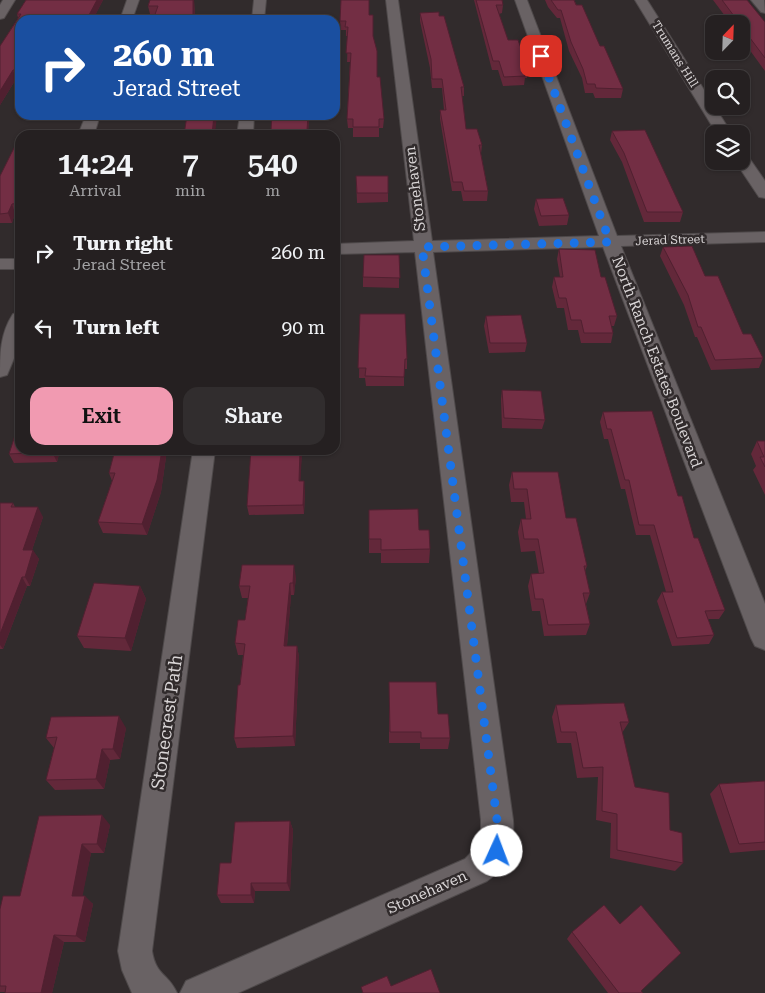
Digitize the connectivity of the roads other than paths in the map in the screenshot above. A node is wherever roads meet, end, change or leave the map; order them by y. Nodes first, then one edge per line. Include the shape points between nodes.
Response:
1 (9, 0) edge
2 (133, 0) edge
3 (260, 0) edge
4 (392, 0) edge
5 (521, 0) edge
6 (641, 0) edge
7 (757, 0) edge
8 (765, 9) edge
9 (0, 15) edge
10 (128, 15) edge
11 (258, 15) edge
12 (719, 125) edge
13 (749, 170) edge
14 (765, 193) edge
15 (765, 237) edge
16 (610, 242) junction
17 (422, 247) junction
18 (340, 249) edge
19 (0, 264) edge
20 (15, 264) edge
21 (15, 331) edge
22 (0, 370) edge
23 (203, 455) edge
24 (765, 638) edge
25 (155, 992) edge
26 (198, 993) edge

1 - 9 street
2 - 10 street
3 - 11 street
4 - 17 street, Stonehaven
5 - 16 street, North Ranch Estates Boulevard
6 - 12 street, Trumans Hill
7 - 8 street
13 - 14 street
15 - 16 street, Jerad Street
16 - 17 street, Jerad Street
16 - 24 street, North Ranch Estates Boulevard
17 - 18 street, Jerad Street
17 - 26 street, Stonehaven via 499,835 497,851 476,870
19 - 20 street
21 - 22 street
23 - 25 street, Stonecrest Path via 135,951 142,978

